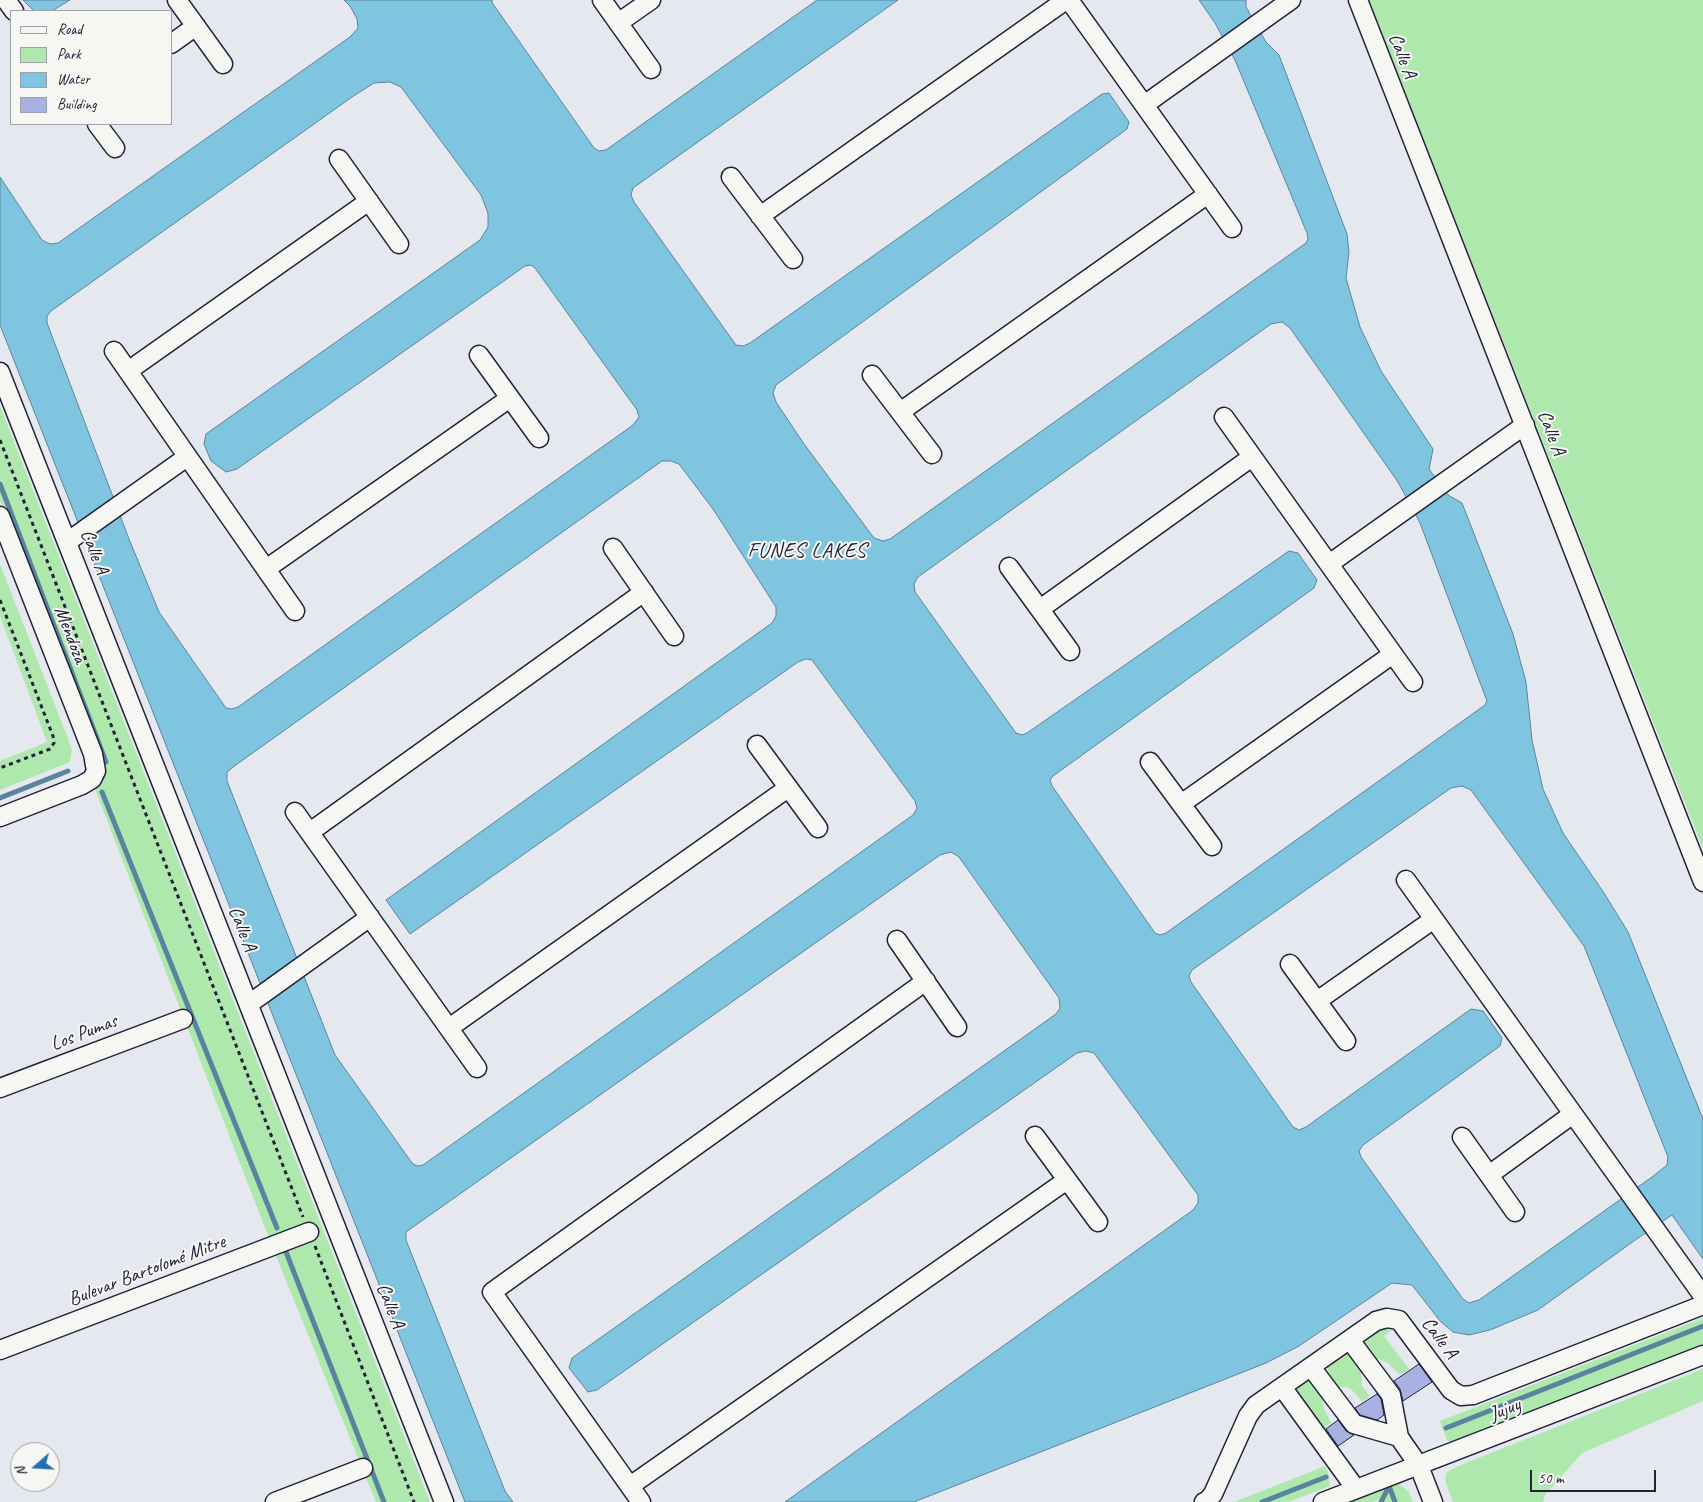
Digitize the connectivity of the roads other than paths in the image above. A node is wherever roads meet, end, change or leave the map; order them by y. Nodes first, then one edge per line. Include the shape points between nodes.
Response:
1 (177, 0) edge
2 (602, 0) edge
3 (650, 0) edge
4 (1068, 0) edge
5 (1291, 0) edge
6 (1358, 0) edge
7 (618, 23) junction
8 (196, 26) junction
9 (172, 43) edge
10 (223, 64) dead end
11 (651, 69) dead end
12 (1144, 105) junction
13 (98, 125) edge
14 (115, 148) dead end
15 (339, 159) dead end
16 (731, 177) dead end
17 (1208, 194) junction
18 (369, 201) junction
19 (760, 216) junction
20 (1232, 228) dead end
21 (399, 244) dead end
22 (793, 259) dead end
23 (114, 351) dead end
24 (478, 355) dead end
25 (128, 371) junction
26 (0, 372) edge
27 (872, 375) dead end
28 (510, 398) junction
29 (900, 412) junction
30 (1224, 417) dead end
31 (1525, 425) junction
32 (539, 438) dead end
33 (932, 454) dead end
34 (187, 456) junction
35 (1252, 457) junction
36 (0, 516) edge
37 (67, 542) junction
38 (613, 548) dead end
39 (1329, 564) junction
40 (1009, 567) dead end
41 (266, 570) junction
42 (644, 592) junction
43 (1040, 609) junction
44 (295, 611) dead end
45 (674, 636) dead end
46 (1070, 651) dead end
47 (1393, 654) junction
48 (1413, 682) dead end
49 (757, 745) dead end
50 (1150, 762) dead end
51 (788, 788) junction
52 (1181, 804) junction
53 (296, 812) dead end
54 (0, 817) edge
55 (818, 828) dead end
56 (310, 832) junction
57 (1212, 846) dead end
58 (1406, 880) dead end
59 (1703, 882) edge
60 (370, 917) junction
61 (1434, 919) junction
62 (897, 940) dead end
63 (1290, 964) dead end
64 (926, 981) junction
65 (1317, 1001) junction
66 (249, 1004) junction
67 (183, 1019) dead end
68 (957, 1027) dead end
69 (449, 1028) junction
70 (1346, 1041) dead end
71 (477, 1068) dead end
72 (0, 1088) edge
73 (1573, 1114) junction
74 (1035, 1136) dead end
75 (1462, 1137) dead end
76 (1489, 1175) junction
77 (1067, 1180) junction
78 (1515, 1212) dead end
79 (1098, 1222) dead end
80 (309, 1232) road end
81 (1703, 1296) edge
82 (1703, 1305) edge
83 (1350, 1340) junction
84 (0, 1350) edge
85 (1703, 1356) edge
86 (1311, 1367) junction
87 (1282, 1387) junction
88 (1400, 1437) junction
89 (1419, 1466) junction
90 (363, 1468) dead end
91 (630, 1486) junction
92 (1356, 1489) junction
93 (275, 1502) edge
94 (444, 1502) edge
95 (641, 1502) edge
96 (1204, 1502) edge
97 (1323, 1502) edge
98 (1433, 1502) edge

1 - 8 street
2 - 7 street
3 - 7 street
4 - 12 street
4 - 19 street
5 - 12 street
6 - 31 street, Calle A
7 - 11 street
8 - 9 street
8 - 10 street
12 - 17 street
13 - 14 street
15 - 18 street
16 - 19 street
17 - 20 street
17 - 29 street
18 - 21 street
18 - 25 street
19 - 22 street
23 - 25 street
24 - 28 street
25 - 34 street
26 - 37 street, Calle A
27 - 29 street
28 - 32 street
28 - 41 street
29 - 33 street
30 - 35 street
31 - 39 street
31 - 59 street, Calle A
34 - 37 street
34 - 41 street
35 - 39 street
35 - 43 street
36 - 54 street, Mendoza via 93,754 96,771 92,779 82,784
37 - 66 street, Calle A
38 - 42 street
39 - 47 street
40 - 43 street
41 - 44 street
42 - 45 street
42 - 56 street
43 - 46 street
47 - 48 street
47 - 52 street
49 - 51 street
50 - 52 street
51 - 55 street
51 - 69 street
52 - 57 street
53 - 56 street
56 - 60 street
58 - 61 street
60 - 66 street
60 - 69 street
61 - 65 street
61 - 73 street
62 - 64 street
63 - 65 street
64 - 68 street
64 - 91 street via 492,1292
65 - 70 street
66 - 94 street, Calle A
67 - 72 street, Los Pumas
69 - 71 street
73 - 76 street
73 - 81 street
74 - 77 street
75 - 76 street
76 - 78 street
77 - 79 street
77 - 91 street
80 - 84 street, Bulevar Bartolomé Mitre
82 - 83 street, Calle A via 1473,1395 1461,1396 1450,1390 1399,1320 1387,1318 1376,1321
83 - 86 street, Calle A
83 - 88 street via 1391,1395
85 - 89 street, Jujuy
86 - 87 street, Calle A
86 - 88 street via 1354,1424
87 - 92 street
87 - 96 street, Calle A via 1256,1405 1248,1416 1213,1494
88 - 89 street
89 - 92 street, Jujuy
89 - 98 street
90 - 93 street
91 - 95 street
92 - 97 street, Jujuy

